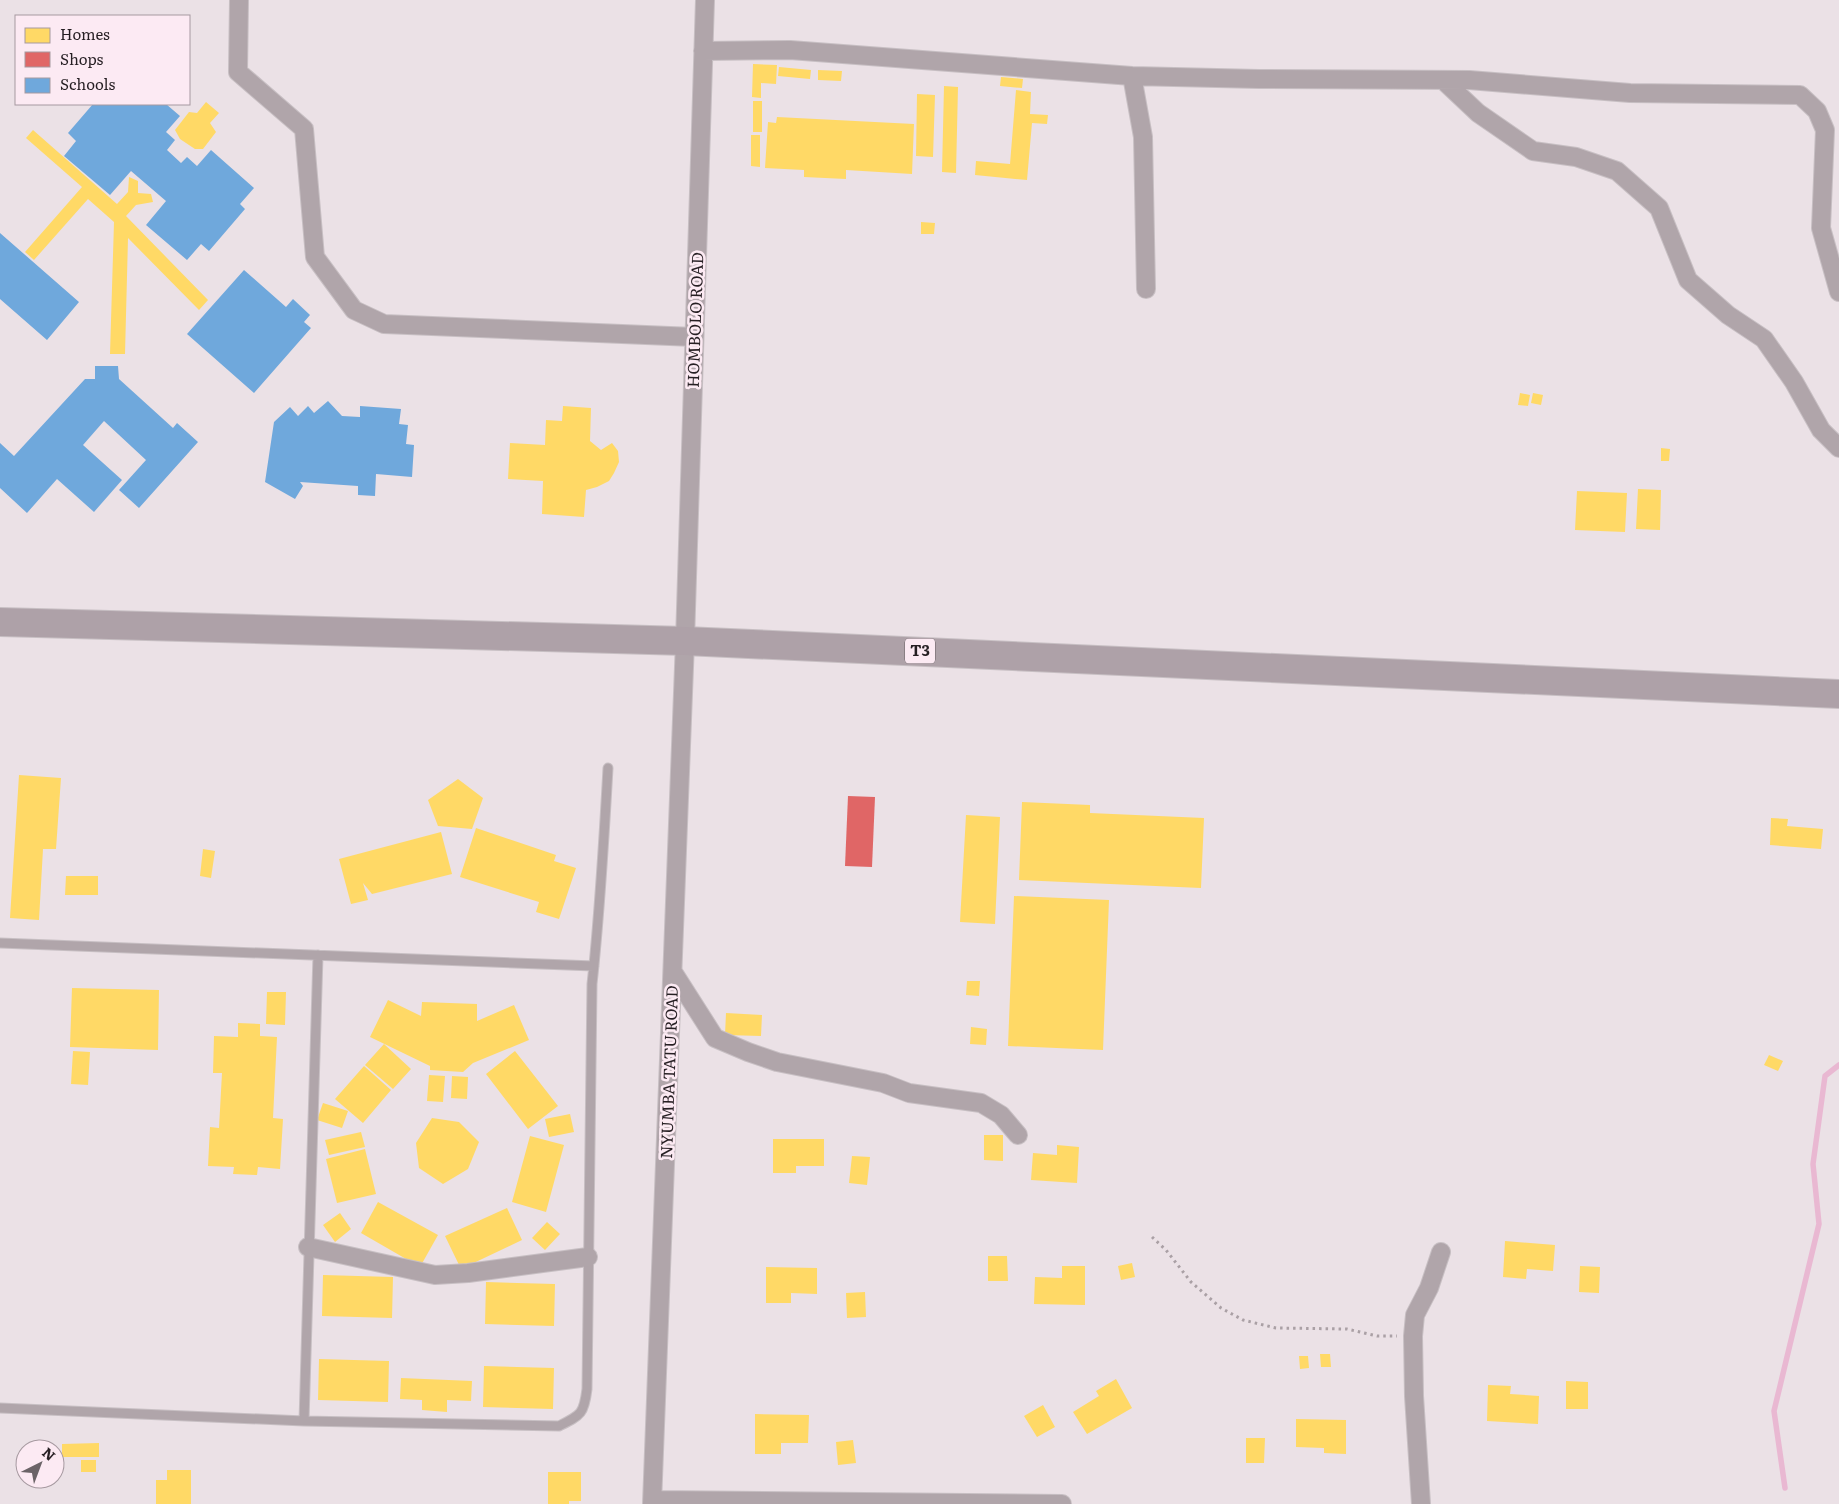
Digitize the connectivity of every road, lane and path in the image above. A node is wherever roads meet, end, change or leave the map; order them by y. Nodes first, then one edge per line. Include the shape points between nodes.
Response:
1 (239, 0) edge
2 (705, 0) edge
3 (703, 51) junction
4 (1132, 76) junction
5 (1443, 80) junction
6 (1146, 289) dead end
7 (1839, 292) edge
8 (694, 337) junction
9 (1839, 448) edge
10 (0, 622) edge
11 (685, 641) junction
12 (1839, 694) edge
13 (608, 768) dead end
14 (0, 943) edge
15 (318, 955) junction
16 (594, 966) junction
17 (673, 972) junction
18 (1018, 1135) dead end
19 (1152, 1238) dead end
20 (308, 1247) junction
21 (1440, 1252) dead end
22 (588, 1257) junction
23 (1413, 1336) junction
24 (0, 1408) edge
25 (304, 1421) junction
26 (653, 1502) edge
27 (1062, 1504) edge
28 (1421, 1504) edge

1 - 8 street via 238,72 304,129 315,257 354,310 384,324
2 - 3 street, HOMBOLO ROAD
3 - 4 street via 790,50
3 - 8 street, HOMBOLO ROAD
4 - 5 street
4 - 6 street via 1143,137
5 - 7 street via 1630,93 1800,95 1817,111 1825,130 1821,228
5 - 9 street via 1478,113 1533,151 1576,157 1617,171 1659,208 1688,280 1728,315 1764,339 1794,382 1821,430
8 - 11 street, HOMBOLO ROAD
10 - 11 highway, T3
11 - 12 highway, T3
11 - 17 street, NYUMBA TATU ROAD
13 - 16 lane
14 - 15 lane
15 - 16 lane
15 - 20 lane
16 - 22 lane
17 - 18 street via 715,1038 777,1062 883,1083 909,1093 981,1103 1001,1115
17 - 26 street, NYUMBA TATU ROAD
19 - 23 path via 1166,1250 1190,1282 1221,1308 1243,1320 1276,1328
20 - 22 street via 436,1275
20 - 25 lane
21 - 23 street via 1429,1288 1415,1315
22 - 25 lane via 587,1389 584,1407 577,1418 559,1426
23 - 28 street
24 - 25 lane
26 - 27 street

